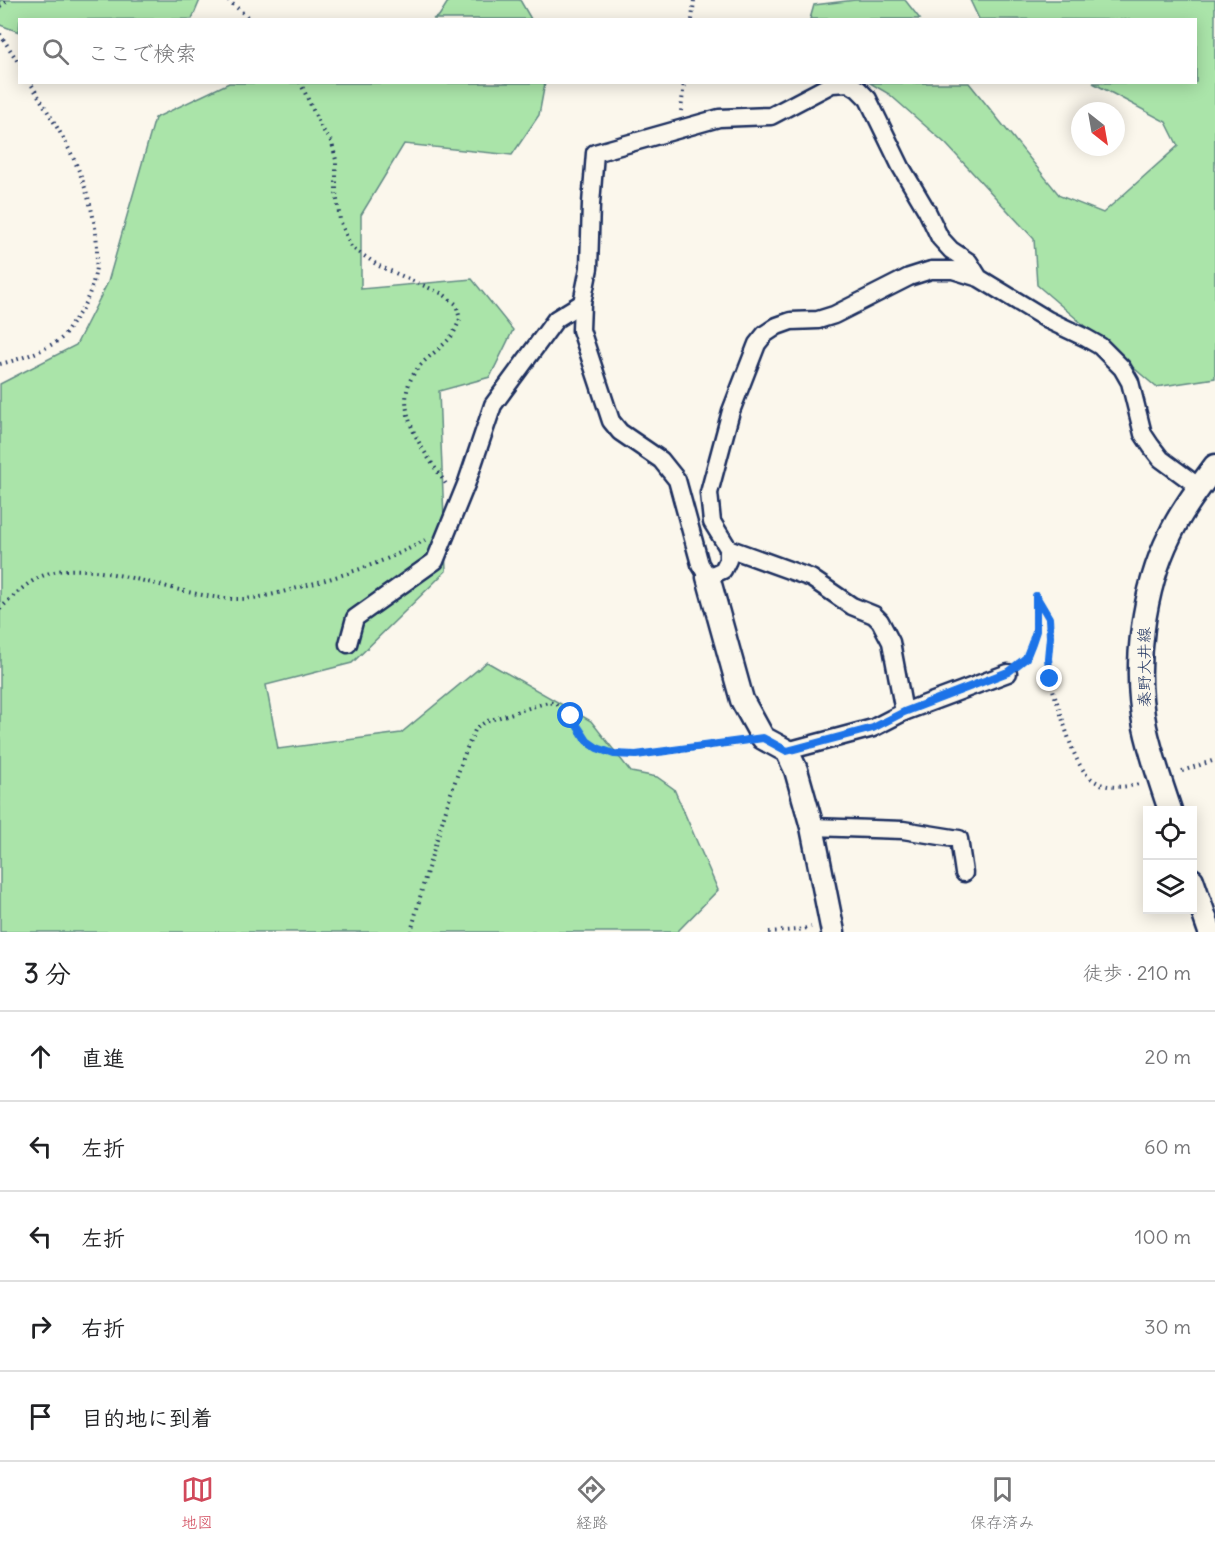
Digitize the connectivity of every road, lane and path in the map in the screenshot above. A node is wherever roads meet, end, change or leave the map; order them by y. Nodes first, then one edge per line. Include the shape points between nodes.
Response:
1 (9, 0) edge
2 (228, 0) edge
3 (694, 0) edge
4 (0, 6) edge
5 (249, 18) edge
6 (692, 18) edge
7 (0, 34) edge
8 (18, 62) edge
9 (31, 84) edge
10 (301, 84) edge
11 (684, 84) edge
12 (832, 84) edge
13 (850, 84) edge
14 (680, 129) junction
15 (979, 278) junction
16 (582, 303) junction
17 (0, 364) edge
18 (1215, 466) edge
19 (1199, 487) junction
20 (461, 495) junction
21 (449, 526) junction
22 (728, 548) junction
23 (708, 577) junction
24 (0, 609) edge
25 (348, 644) dead end
26 (1008, 672) joint
27 (904, 712) junction
28 (763, 738) junction
29 (787, 751) junction
30 (1215, 760) edge
31 (1182, 771) dead end
32 (1140, 783) dead end
33 (1169, 806) edge
34 (812, 827) junction
35 (964, 873) dead end
36 (1197, 894) edge
37 (831, 927) edge
38 (411, 932) edge
39 (769, 932) edge
40 (1210, 932) edge

1 - 4 path
2 - 5 path
3 - 6 path
7 - 8 path
9 - 17 path via 82,178 96,226 98,267 85,307 61,339 25,358
10 - 20 path via 332,143 340,220 351,247 379,266 443,294 456,304 460,319 451,338 418,367 409,384 406,409 415,437 447,486
11 - 14 path
12 - 14 street via 771,116 719,118
13 - 15 street via 868,99 940,238 969,262
14 - 16 street via 595,153 589,268
15 - 19 street via 1086,338 1111,357 1130,382 1143,434 1151,446 1161,459
15 - 22 street via 953,270 931,270 834,315 790,321 765,334 731,411 709,493 712,522
16 - 20 street via 556,319 493,405
16 - 23 street via 582,330 611,421 620,432 661,460 677,480 700,564
18 - 19 main road, 秦野大井線
19 - 33 main road, 秦野大井線 via 1170,534 1153,577 1142,630 1145,726
20 - 21 street
21 - 24 path via 386,560 280,593 225,599 107,573 66,570 31,582
21 - 25 street via 435,561 355,618
22 - 23 street via 723,570
22 - 27 street via 811,578 852,606 874,615 891,642
23 - 28 main road via 742,700
26 - 27 street
26 - 32 path via 1026,658 1032,643 1036,596 1049,618 1050,679 1079,763 1093,780 1108,787
27 - 29 street via 873,728
28 - 29 main road
28 - 38 path via 636,755 614,754 587,741 557,703 536,704 487,721 476,728 466,750
29 - 34 main road
30 - 31 path
34 - 35 street via 903,830 959,839
34 - 37 main road
36 - 40 main road
37 - 39 path

